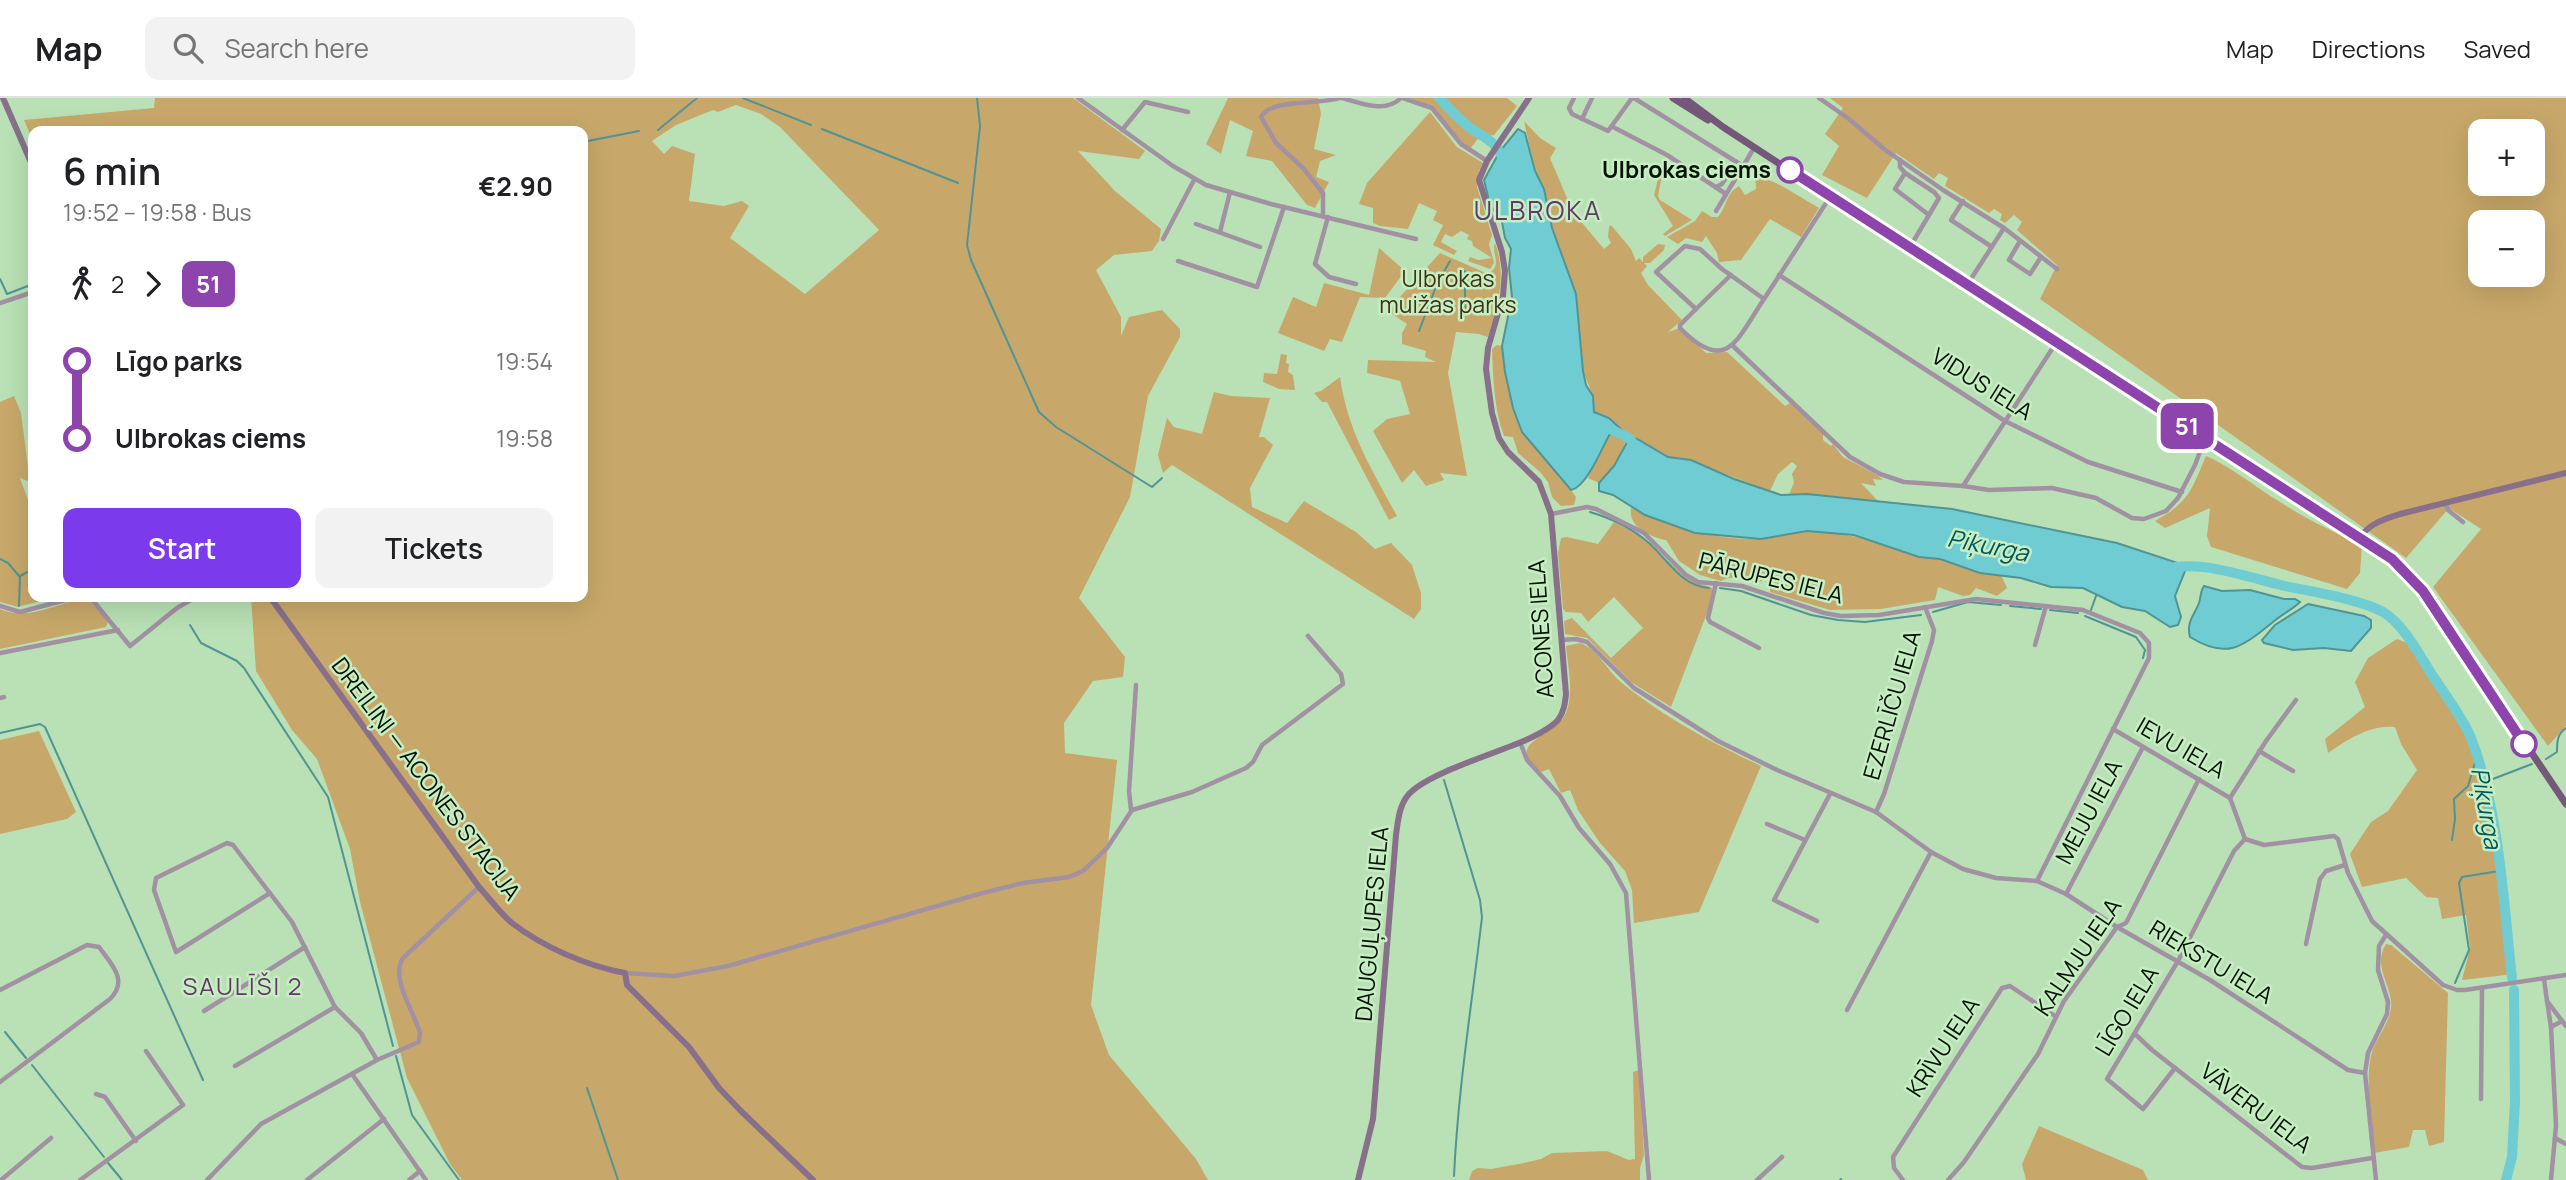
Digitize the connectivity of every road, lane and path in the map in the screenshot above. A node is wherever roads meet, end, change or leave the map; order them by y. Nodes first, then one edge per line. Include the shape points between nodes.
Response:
1 (3, 98) edge
2 (1078, 98) edge
3 (1341, 98) edge
4 (1402, 98) edge
5 (1529, 98) edge
6 (1574, 98) edge
7 (1592, 98) edge
8 (1633, 98) edge
9 (1673, 98) edge
10 (1819, 98) edge
11 (1684, 100) edge
12 (1188, 112) dead end
13 (1582, 119) junction
14 (1613, 127) junction
15 (1122, 131) junction
16 (1755, 147) junction
17 (28, 156) edge
18 (1900, 160) junction
19 (1487, 161) junction
20 (1736, 162) junction
21 (1744, 166) junction
22 (1905, 173) junction
23 (1194, 180) junction
24 (1716, 187) junction
25 (1230, 192) junction
26 (1726, 194) junction
27 (1831, 197) junction
28 (1963, 201) junction
29 (1284, 207) junction
30 (1716, 211) dead end
31 (1929, 215) junction
32 (1325, 217) junction
33 (1196, 224) dead end
34 (2004, 228) junction
35 (1219, 232) junction
36 (1163, 239) dead end
37 (1416, 239) dead end
38 (2020, 242) junction
39 (1261, 247) dead end
40 (1992, 247) junction
41 (1909, 248) junction
42 (2040, 257) junction
43 (1178, 261) dead end
44 (2057, 269) dead end
45 (1731, 275) junction
46 (1779, 275) junction
47 (1356, 284) dead end
48 (1967, 285) junction
49 (28, 294) edge
50 (1764, 299) junction
51 (0, 303) edge
52 (1696, 309) junction
53 (2057, 342) junction
54 (1732, 346) junction
55 (2005, 421) junction
56 (2206, 438) junction
57 (2566, 473) edge
58 (1964, 486) junction
59 (2182, 492) junction
60 (2445, 503) junction
61 (1551, 514) junction
62 (2463, 522) dead end
63 (2360, 537) junction
64 (1716, 583) junction
65 (58, 602) edge
66 (94, 602) edge
67 (187, 602) edge
68 (274, 602) edge
69 (0, 606) edge
70 (2046, 606) junction
71 (1925, 607) junction
72 (118, 630) junction
73 (1308, 636) dead end
74 (1562, 640) junction
75 (2035, 645) dead end
76 (1759, 648) dead end
77 (0, 653) edge
78 (1136, 685) dead end
79 (2296, 699) dead end
80 (2113, 729) junction
81 (1520, 742) junction
82 (2143, 747) junction
83 (2259, 751) junction
84 (2293, 771) dead end
85 (2199, 779) junction
86 (1830, 794) junction
87 (2230, 798) junction
88 (2565, 800) edge
89 (1132, 810) junction
90 (1876, 812) junction
91 (1767, 824) dead end
92 (2245, 839) junction
93 (1805, 840) junction
94 (1931, 852) junction
95 (2345, 865) junction
96 (2037, 881) junction
97 (479, 887) junction
98 (270, 893) junction
99 (2066, 894) junction
100 (1817, 921) dead end
101 (2117, 927) junction
102 (2386, 935) junction
103 (2305, 944) dead end
104 (304, 947) junction
105 (2178, 961) junction
106 (625, 973) junction
107 (2566, 975) edge
108 (2544, 979) junction
109 (2482, 988) junction
110 (0, 990) edge
111 (2547, 1001) junction
112 (335, 1007) junction
113 (1847, 1010) dead end
114 (204, 1011) dead end
115 (2055, 1016) junction
116 (2562, 1021) junction
117 (2566, 1026) edge
118 (2551, 1027) junction
119 (2135, 1033) junction
120 (146, 1051) dead end
121 (377, 1060) junction
122 (235, 1066) dead end
123 (2175, 1068) junction
124 (2365, 1073) junction
125 (352, 1074) junction
126 (0, 1082) edge
127 (96, 1094) dead end
128 (2481, 1099) dead end
129 (384, 1119) junction
130 (51, 1138) dead end
131 (2555, 1138) junction
132 (135, 1141) junction
133 (2566, 1144) edge
134 (1782, 1157) dead end
135 (2372, 1158) junction
136 (420, 1171) junction
137 (1, 1180) edge
138 (80, 1180) edge
139 (207, 1180) edge
140 (307, 1180) edge
141 (409, 1180) edge
142 (426, 1180) edge
143 (813, 1180) edge
144 (1358, 1180) edge
145 (1649, 1180) edge
146 (1757, 1180) edge
147 (1903, 1180) edge
148 (1948, 1180) edge
149 (2375, 1180) edge
150 (2551, 1180) edge

1 - 17 street
2 - 15 street
3 - 4 street via 1381,107
3 - 32 street via 1269,108 1261,117 1276,143 1303,167 1323,194
4 - 19 street via 1432,108 1461,144
5 - 19 street, ACONES IELA
6 - 13 street via 1570,112
7 - 13 street
8 - 14 street
8 - 20 street
9 - 11 main road
10 - 18 street
11 - 16 main road
12 - 15 street via 1145,102
13 - 14 street via 1608,131
14 - 24 street
15 - 23 street
16 - 21 street
16 - 27 main road
18 - 22 street
18 - 28 street
19 - 61 street, ACONES IELA via 1480,187 1505,271 1487,358 1492,413 1503,445 1539,482
20 - 21 street
20 - 24 street
21 - 26 street
22 - 31 street via 1895,188
22 - 31 street via 1939,198
23 - 25 street
23 - 36 street
24 - 26 street
25 - 29 street
25 - 35 street
26 - 30 street
27 - 41 main road
27 - 46 street
28 - 34 street
28 - 40 street via 1951,220
29 - 32 street
29 - 43 street via 1257,287
31 - 41 street
32 - 37 street
32 - 47 street via 1315,264 1329,277
33 - 35 street
34 - 38 street
34 - 40 street
35 - 39 street
38 - 42 street
38 - 42 street via 2009,260 2030,274
40 - 48 street
41 - 48 main road
42 - 44 street
45 - 50 street
45 - 52 street
45 - 52 street via 1700,249 1685,246 1657,272
46 - 50 street
46 - 55 street, VIDUS IELA
48 - 53 main road
49 - 51 street
50 - 54 street
52 - 54 street via 1680,324 1682,331 1708,351
53 - 55 street
53 - 56 main road
54 - 58 street via 1850,457 1904,482
55 - 58 street
55 - 59 street, VIDUS IELA via 2088,462
56 - 59 street
56 - 63 main road
57 - 60 street
58 - 59 street via 1989,491 2072,491 2144,519 2165,511
60 - 62 street
60 - 63 street via 2378,521
61 - 64 street, PĀRUPES IELA via 1596,509 1644,533 1686,575 1698,582
61 - 74 street, ACONES IELA
63 - 88 main road via 2392,559 2423,591
64 - 71 street, PĀRUPES IELA via 1742,586 1841,616
64 - 76 street via 1710,622
65 - 69 street via 20,612
66 - 72 street
67 - 72 street via 130,646
68 - 97 street, DREILIŅI — ACONES STACIJA
70 - 71 street, PĀRUPES IELA via 1976,599
70 - 75 street
70 - 80 street, PĀRUPES IELA via 2083,610 2140,632 2149,643 2149,658
71 - 90 street, EZERLĪČU IELA via 1934,630 1932,641
72 - 77 street
73 - 89 street via 1341,674 1343,684 1262,746 1253,762 1235,774
74 - 81 street, ACONES IELA via 1565,705 1549,728
74 - 86 street, RIEKSTU IELA via 1587,642 1634,688 1718,741
78 - 89 street via 1129,791
79 - 83 street
80 - 82 street, IEVU IELA
80 - 96 street, PĀRUPES IELA
81 - 144 street, DAUGUĻUPES IELA via 1429,779 1402,805 1373,1119
81 - 145 street via 1527,760 1560,796 1626,893
82 - 85 street, IEVU IELA
82 - 99 street, MEIJU IELA
83 - 84 street
83 - 87 street
85 - 87 street, IEVU IELA
85 - 101 street, KALMJU IELA via 2126,923
86 - 90 street, RIEKSTU IELA
86 - 93 street
87 - 92 street, IEVU IELA
89 - 106 street via 1112,841 1083,871 1069,877 1023,883 728,966 674,976
90 - 94 street, RIEKSTU IELA
91 - 93 street
92 - 95 street via 2264,845 2334,836
92 - 105 street, LĪGO IELA via 2234,851
93 - 100 street via 1774,900
94 - 96 street, RIEKSTU IELA via 1972,873
94 - 113 street
95 - 102 street via 2368,916
95 - 103 street via 2326,871 2320,879
96 - 99 street, RIEKSTU IELA
97 - 106 street, DREILIŅI — ACONES STACIJA via 513,923 554,948 586,963
97 - 121 street via 403,958 398,971 421,1038
98 - 98 street via 233,845 227,844 154,883 177,952
98 - 104 street
99 - 101 street, RIEKSTU IELA
101 - 105 street, RIEKSTU IELA
101 - 115 street, KALMJU IELA
102 - 109 street via 2443,985 2457,990
102 - 124 street via 2379,946 2378,970 2387,1014 2368,1053
104 - 112 street
104 - 114 street
105 - 119 street, LĪGO IELA
105 - 124 street, RIEKSTU IELA via 2348,1070
106 - 143 street via 627,985 689,1047 719,1088
107 - 108 street
108 - 109 street
108 - 111 street
109 - 128 street
110 - 126 street via 87,945 99,947 119,977 110,999
111 - 116 street
111 - 118 street
112 - 121 street via 361,1033
112 - 122 street
115 - 147 street, KRĪVU IELA via 2010,986 2002,988 1893,1157
115 - 148 street, KALMJU IELA via 2038,1054
116 - 117 street
116 - 118 street
118 - 131 street
119 - 123 street, VĀVERU IELA
119 - 123 street, LĪGO IELA via 2107,1079 2143,1110
120 - 132 street via 183,1105
121 - 125 street
123 - 135 street, VĀVERU IELA via 2302,1167
124 - 135 street
125 - 129 street
125 - 139 street via 261,1124
127 - 132 street via 105,1097
129 - 136 street
129 - 140 street
130 - 137 street
131 - 133 street
131 - 150 street
132 - 138 street
134 - 146 street
135 - 149 street
136 - 141 street
136 - 142 street

